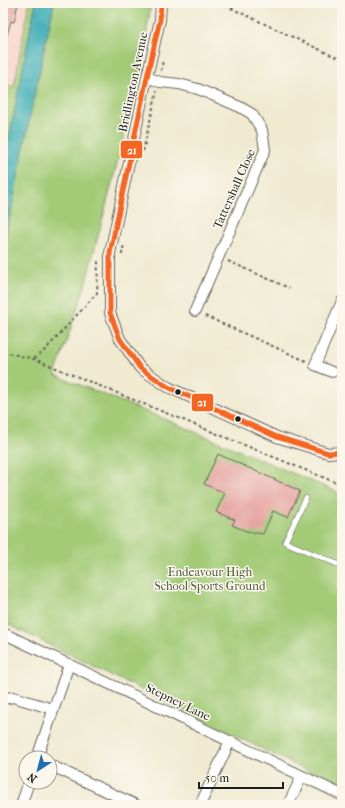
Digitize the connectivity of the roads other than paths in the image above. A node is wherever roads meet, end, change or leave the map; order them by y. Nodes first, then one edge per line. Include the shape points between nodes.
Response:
1 (161, 3) edge
2 (147, 76) junction
3 (342, 301) edge
4 (195, 311) road end
5 (332, 372) dead end
6 (342, 452) edge
7 (306, 498) dead end
8 (342, 566) edge
9 (3, 632) edge
10 (69, 664) junction
11 (3, 699) edge
12 (54, 709) junction
13 (230, 741) junction
14 (40, 750) edge
15 (58, 769) edge
16 (302, 776) junction
17 (26, 790) edge
18 (342, 795) edge
19 (201, 803) dead end
20 (21, 805) edge
21 (136, 805) edge
22 (288, 805) edge

1 - 2 street, Bridlington Avenue via 160,20
2 - 4 street, Tattershall Close via 160,82 198,89 240,107 252,114 262,130 265,150
2 - 6 street, Bridlington Avenue via 110,253 110,313 120,338 140,368 168,387 277,437 328,453
3 - 5 street via 315,365
7 - 8 lane via 285,542
9 - 10 street, Stepney Lane
10 - 12 street
10 - 13 street, Stepney Lane
11 - 12 street via 13,697
12 - 14 street
13 - 16 street, Stepney Lane
13 - 19 street
15 - 21 street
16 - 18 street, Stepney Lane
16 - 22 street
17 - 20 street

